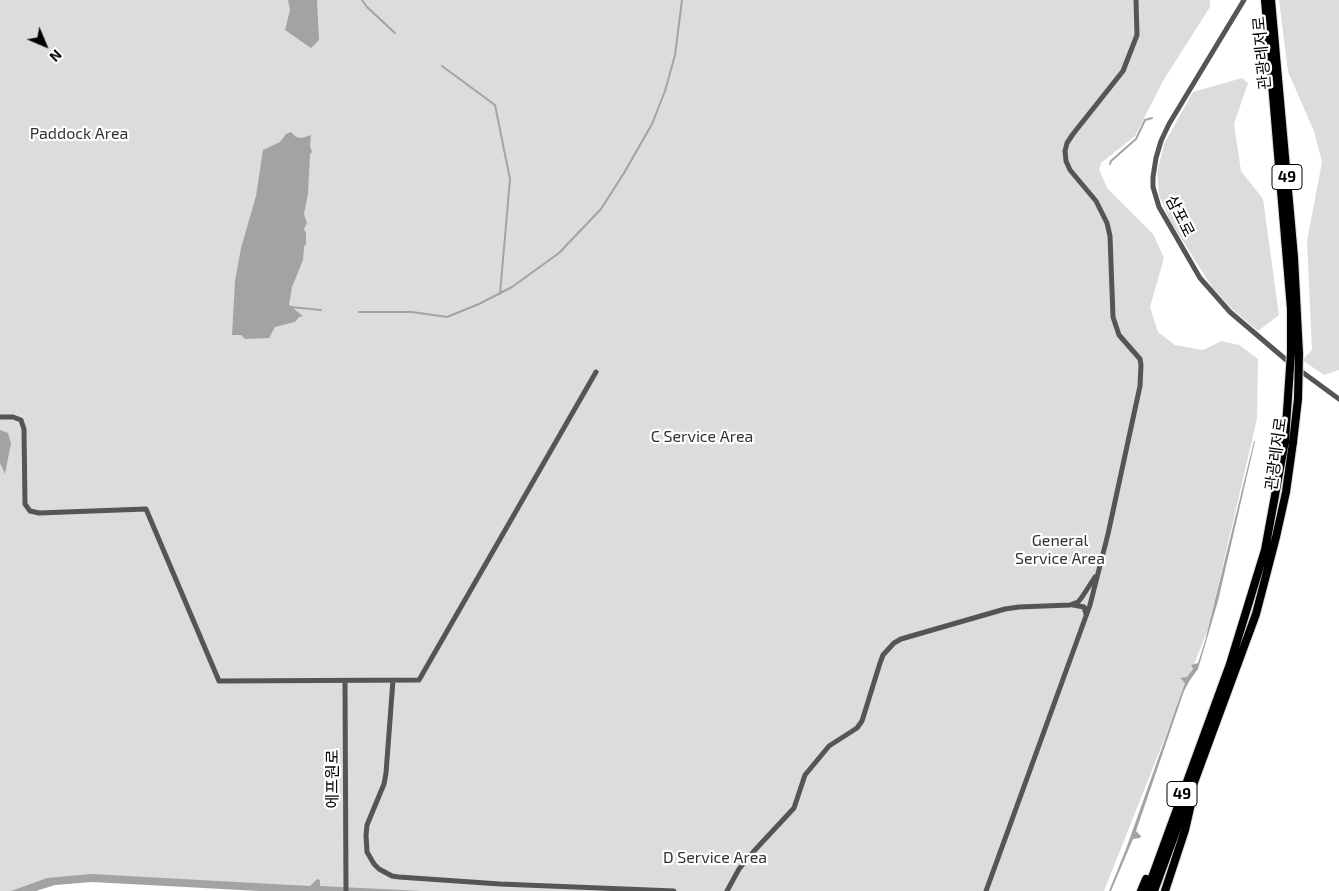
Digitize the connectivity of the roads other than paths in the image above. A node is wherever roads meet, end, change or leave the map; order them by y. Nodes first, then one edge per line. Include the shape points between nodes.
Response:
1 (1136, 0) edge
2 (1244, 0) edge
3 (1265, 0) edge
4 (1271, 0) edge
5 (1295, 354) junction
6 (596, 372) dead end
7 (1339, 399) edge
8 (0, 418) edge
9 (1099, 567) junction
10 (1070, 605) junction
11 (1086, 614) junction
12 (393, 680) junction
13 (345, 682) junction
14 (1221, 698) junction
15 (1199, 770) junction
16 (1190, 773) junction
17 (346, 891) edge
18 (674, 891) edge
19 (727, 891) edge
20 (986, 891) edge
21 (1141, 891) edge
22 (1147, 891) edge
23 (1154, 891) edge
24 (1165, 891) edge

1 - 9 street via 1137,35 1123,71 1073,134 1065,151 1070,170 1096,201 1107,223 1114,325 1141,365 1140,386
2 - 7 street, 삼포로 via 1161,141 1153,177 1155,196 1182,248 1213,294 1253,332
3 - 5 highway, 관광레저로 / 49
4 - 5 highway, 관광레저로 / 49 via 1295,266
5 - 14 highway, 관광레저로 / 49, bridge via 1298,399 1289,442 1286,492 1256,614
6 - 12 street via 419,680
8 - 13 street via 22,420 26,504 30,511 146,509 218,681
9 - 10 street via 1088,590 1078,602
9 - 11 street
10 - 11 street via 1084,607
10 - 19 street via 1006,609 894,643 883,655 862,721 829,746 805,775 794,808 739,869
11 - 20 street
12 - 13 street
12 - 18 street via 386,773 366,835 367,852 379,869 399,877
13 - 17 street, 에프원로
14 - 15 highway, 관광레저로 / 49
14 - 16 highway, 관광레저로 / 49
15 - 23 highway, 관광레저로 / 49
15 - 24 highway via 1185,830
16 - 21 highway via 1166,824
16 - 22 highway, 관광레저로 / 49

